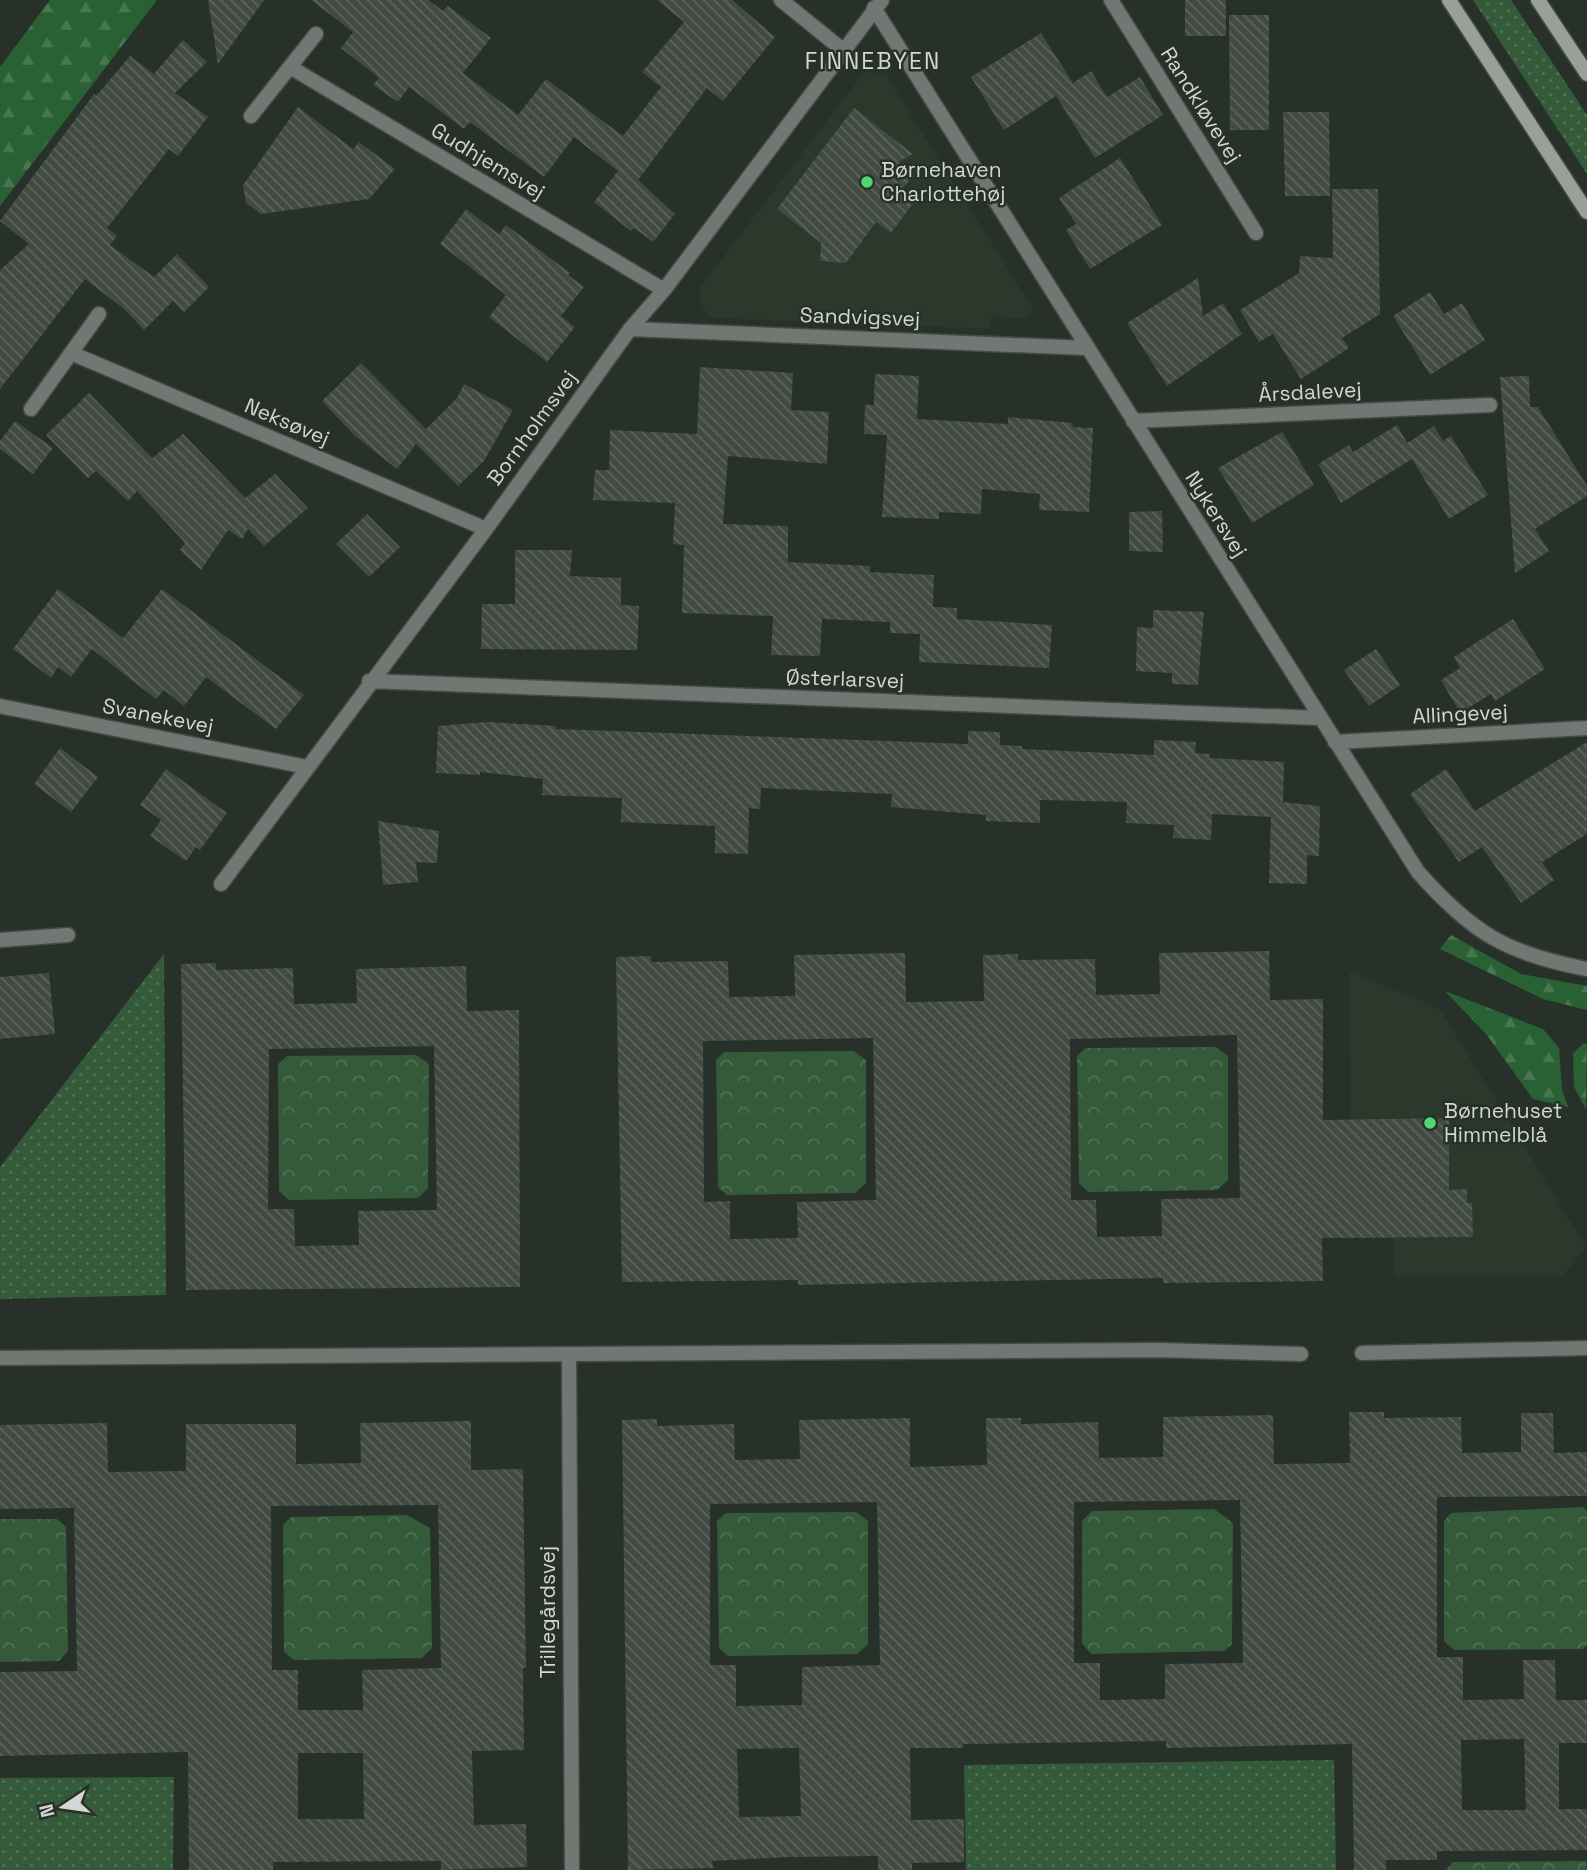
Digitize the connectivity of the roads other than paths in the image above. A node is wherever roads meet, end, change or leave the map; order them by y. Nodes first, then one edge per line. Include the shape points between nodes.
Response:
1 (781, 0) edge
2 (1111, 0) edge
3 (1449, 0) edge
4 (1538, 0) edge
5 (878, 4) edge
6 (316, 34) dead end
7 (844, 51) junction
8 (290, 67) junction
9 (1587, 74) edge
10 (251, 116) dead end
11 (1587, 212) edge
12 (1256, 233) dead end
13 (664, 290) junction
14 (99, 314) dead end
15 (630, 328) junction
16 (1087, 348) junction
17 (71, 352) junction
18 (1490, 405) dead end
19 (31, 409) dead end
20 (1133, 421) junction
21 (486, 529) junction
22 (369, 681) junction
23 (0, 706) edge
24 (1319, 718) junction
25 (1587, 729) edge
26 (1335, 742) junction
27 (307, 767) junction
28 (221, 884) dead end
29 (68, 935) dead end
30 (0, 940) edge
31 (1587, 969) edge
32 (1587, 1348) edge
33 (1362, 1353) dead end
34 (569, 1354) junction
35 (1301, 1354) dead end
36 (0, 1359) edge
37 (572, 1870) edge

1 - 7 street
2 - 12 street, Randkløvevej
3 - 11 main road
4 - 9 main road
5 - 7 street, Bornholmsvej
5 - 16 street, Nykersvej
6 - 8 street
7 - 13 street, Bornholmsvej
8 - 10 street
8 - 13 street, Gudhjemsvej
13 - 15 street, Bornholmsvej
14 - 17 street
15 - 16 street, Sandvigsvej
15 - 21 street, Bornholmsvej
16 - 20 street, Nykersvej
17 - 19 street
17 - 21 street, Neksøvej
18 - 20 street, Årsdalevej
20 - 24 street, Nykersvej
21 - 22 street, Bornholmsvej
22 - 24 street, Østerlarsvej
22 - 27 street, Bornholmsvej
23 - 27 street, Svanekevej
24 - 26 street, Nykersvej
25 - 26 street, Allingevej
26 - 31 street, Nykersvej via 1411,862 1446,904 1506,947
27 - 28 street, Bornholmsvej
29 - 30 street
32 - 33 street
34 - 35 street via 1144,1350
34 - 36 street
34 - 37 street, Trillegårdsvej

